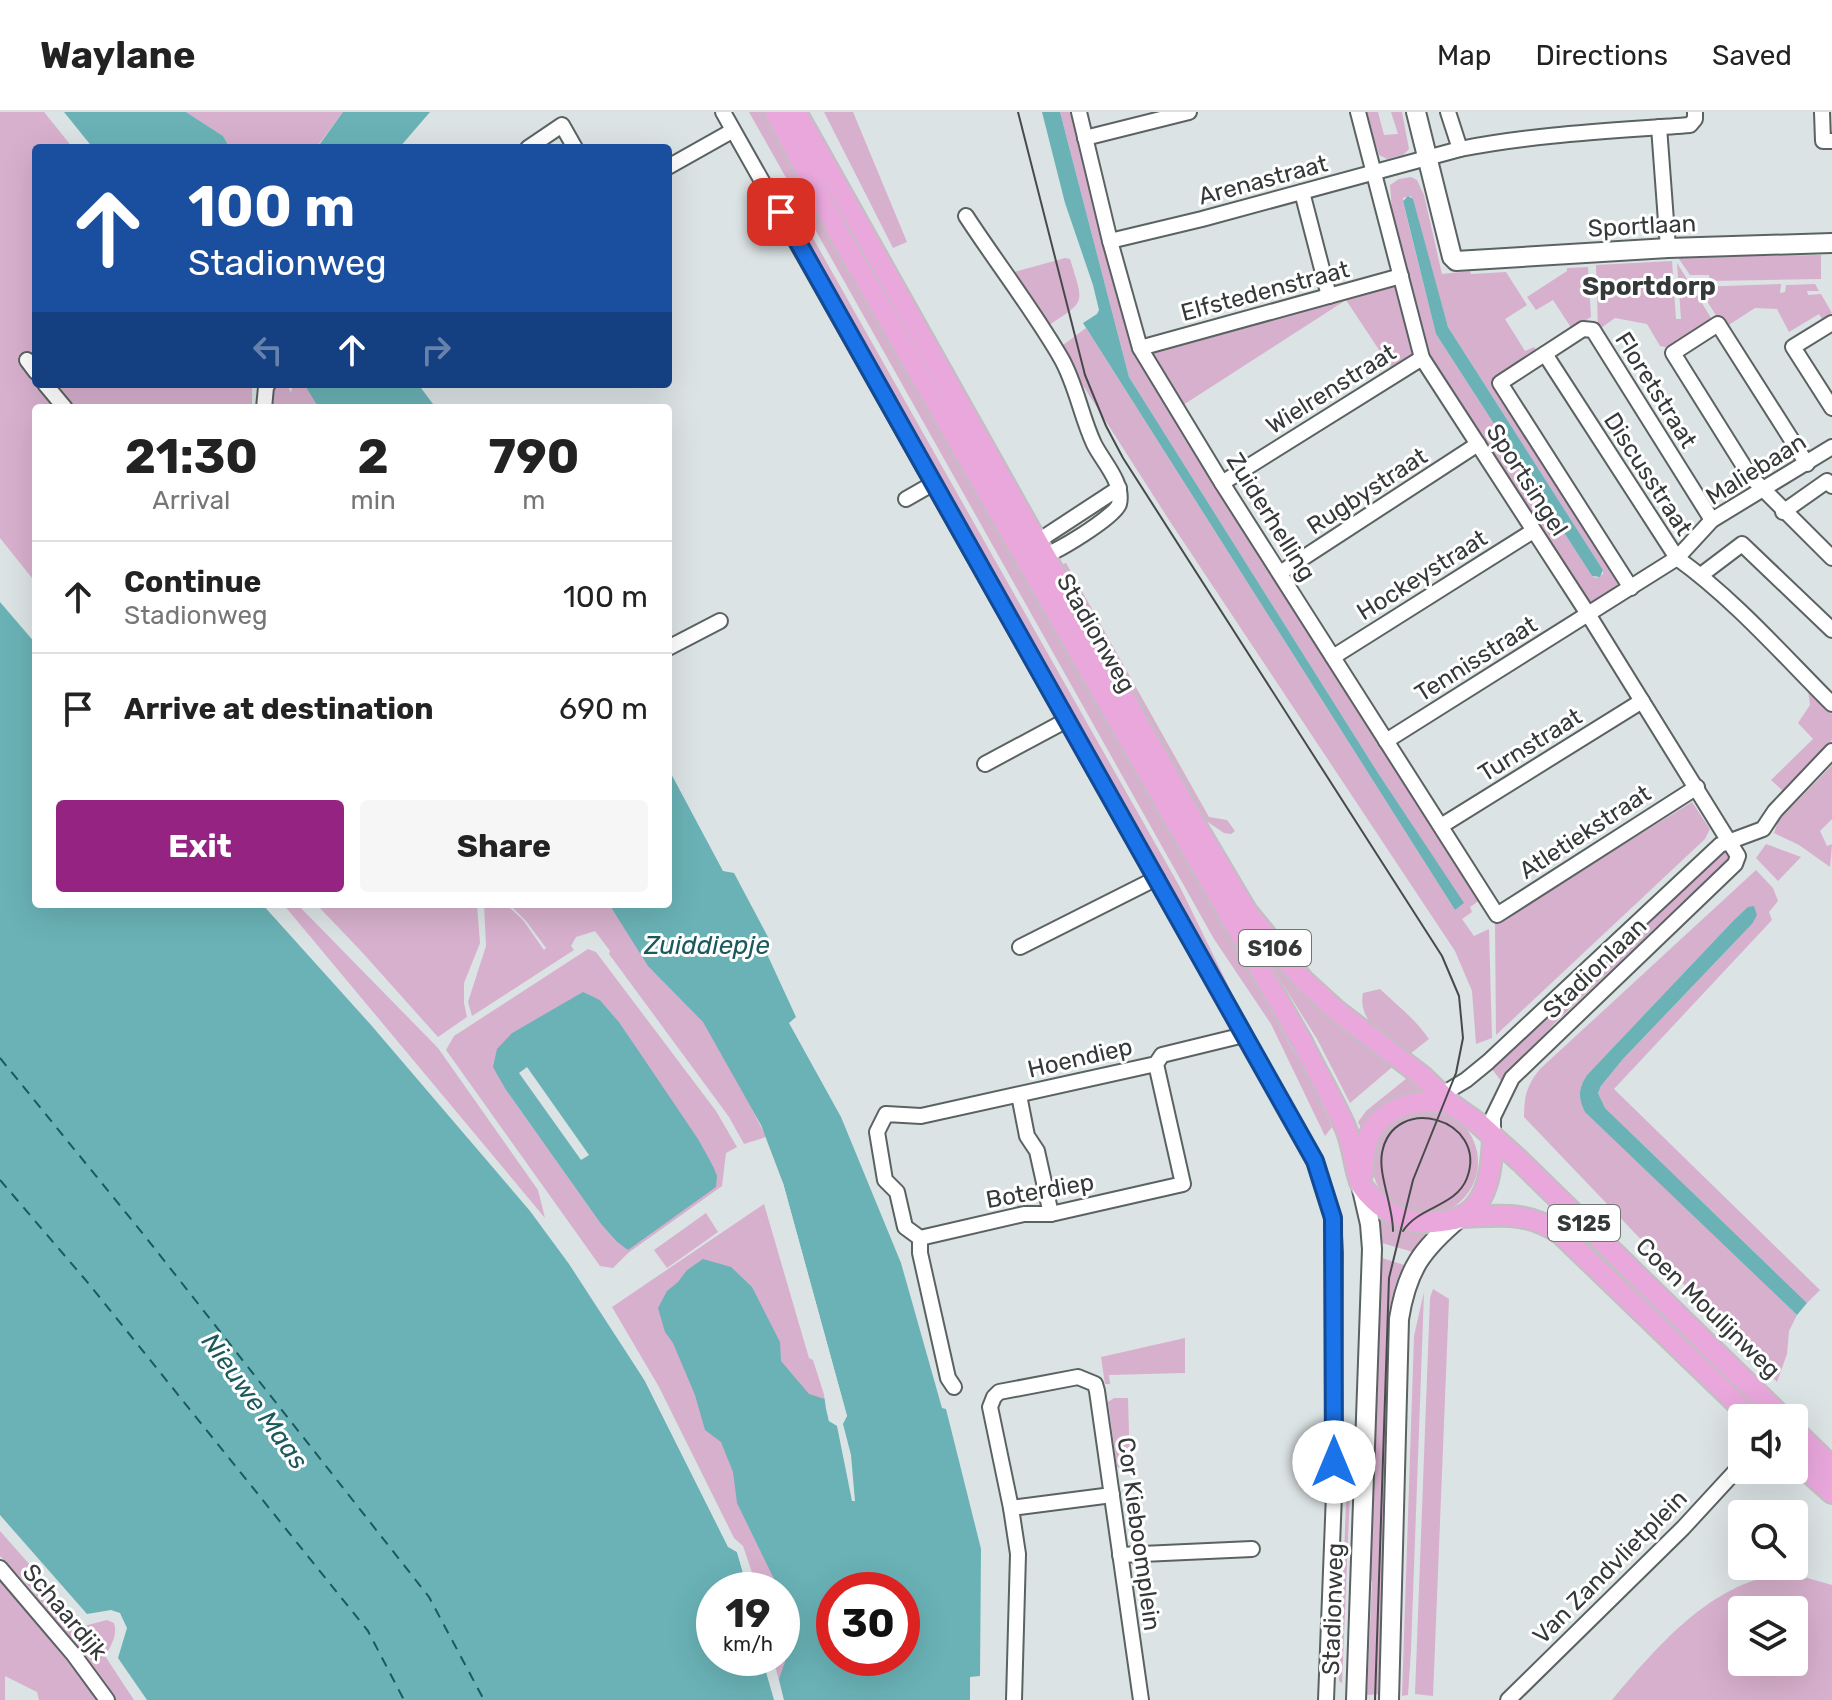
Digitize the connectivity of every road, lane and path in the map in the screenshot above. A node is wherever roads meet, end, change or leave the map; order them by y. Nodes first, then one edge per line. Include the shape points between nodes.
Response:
1 (711, 112) edge
2 (723, 112) edge
3 (775, 112) edge
4 (796, 112) edge
5 (1079, 112) edge
6 (1189, 112) edge
7 (1358, 112) edge
8 (1416, 112) edge
9 (1448, 112) edge
10 (1695, 112) edge
11 (1822, 112) edge
12 (1659, 127) junction
13 (732, 131) junction
14 (1085, 138) junction
15 (1827, 141) edge
16 (534, 144) edge
17 (573, 144) edge
18 (1460, 149) junction
19 (1427, 158) junction
20 (672, 165) edge
21 (1373, 174) junction
22 (1302, 192) junction
23 (966, 216) dead end
24 (1110, 241) junction
25 (1832, 243) edge
26 (1668, 248) junction
27 (1401, 276) junction
28 (1329, 296) junction
29 (1832, 323) edge
30 (1140, 348) junction
31 (1545, 354) junction
32 (1422, 358) junction
33 (48, 388) edge
34 (62, 404) edge
35 (1832, 408) edge
36 (1478, 444) junction
37 (1832, 447) edge
38 (1807, 464) junction
39 (934, 483) junction
40 (1222, 483) junction
41 (1832, 486) edge
42 (1761, 490) junction
43 (906, 499) dead end
44 (1783, 512) junction
45 (1712, 520) junction
46 (1533, 531) junction
47 (1040, 549) junction
48 (1023, 558) junction
49 (1677, 558) junction
50 (1832, 558) edge
51 (1280, 573) junction
52 (1701, 575) junction
53 (1631, 588) junction
54 (1588, 614) junction
55 (720, 621) dead end
56 (1832, 630) edge
57 (672, 646) edge
58 (1333, 657) junction
59 (1642, 701) junction
60 (1832, 704) edge
61 (1067, 720) junction
62 (1386, 741) junction
63 (1832, 751) edge
64 (985, 764) dead end
65 (1697, 787) junction
66 (1441, 826) junction
67 (1733, 845) junction
68 (1157, 878) junction
69 (1497, 915) joint
70 (1020, 947) dead end
71 (1244, 1035) junction
72 (1156, 1064) junction
73 (1443, 1094) junction
74 (1019, 1095) junction
75 (1493, 1137) junction
76 (1361, 1185) junction
77 (1051, 1214) junction
78 (1460, 1217) junction
79 (920, 1238) junction
80 (954, 1387) dead end
81 (1737, 1404) edge
82 (1769, 1404) edge
83 (1808, 1444) edge
84 (1334, 1445) junction
85 (1365, 1454) junction
86 (1334, 1462) junction
87 (1832, 1467) edge
88 (1808, 1472) edge
89 (1728, 1479) edge
90 (1832, 1493) edge
91 (1112, 1495) junction
92 (1011, 1508) junction
93 (1252, 1549) dead end
94 (1120, 1555) junction
95 (0, 1568) edge
96 (107, 1700) edge
97 (1014, 1700) edge
98 (1141, 1700) edge
99 (1326, 1700) edge
100 (1356, 1700) edge
101 (1389, 1700) edge
102 (1508, 1700) edge

1 - 13 street
2 - 13 street
3 - 48 main road, Stadionweg / S106
4 - 47 main road, Stadionweg / S106
5 - 14 street, Zuiderhelling
6 - 14 street
7 - 21 street, Sportsingel
8 - 19 main road
9 - 18 street
10 - 12 street, Arenastraat via 1690,125
11 - 15 street
12 - 18 street, Arenastraat
12 - 26 street
13 - 20 street
13 - 39 street
14 - 24 street, Zuiderhelling
16 - 17 street via 562,125
18 - 19 street, Arenastraat
19 - 21 street, Arenastraat
19 - 26 main road, Sportlaan via 1454,260
21 - 22 street, Arenastraat
21 - 27 street, Sportsingel
22 - 24 street, Arenastraat
22 - 28 street
23 - 47 street via 1062,359 1094,443 1119,488 1113,513
24 - 30 street, Zuiderhelling
25 - 26 main road, Sportlaan
27 - 28 street, Elfstedenstraat
27 - 32 street, Sportsingel
28 - 30 street, Elfstedenstraat
29 - 35 street via 1793,347
30 - 40 street, Zuiderhelling
31 - 45 street, Floretstraat via 1583,329 1593,330
31 - 49 street, Discusstraat
31 - 53 street, Sportsingel via 1500,383
32 - 36 street, Sportsingel
32 - 40 street, Wielrenstraat
33 - 34 street
36 - 46 street, Sportsingel
36 - 51 street, Rugbystraat
37 - 38 street, Maliebaan
38 - 42 street, Maliebaan
38 - 42 street via 1718,324 1673,353
39 - 43 street
39 - 61 street
40 - 51 street, Zuiderhelling
41 - 44 street via 1827,481
42 - 44 street
42 - 45 street, Maliebaan
44 - 50 street
45 - 49 street, Maliebaan
46 - 54 street, Sportsingel
46 - 58 street, Hockeystraat
47 - 48 street
47 - 73 main road, Stadionweg / S106 via 1261,932 1337,1011
48 - 76 main road, Stadionweg / S106 via 1302,1042 1347,1131
49 - 52 street, Discusstraat
49 - 53 street, Maliebaan
51 - 58 street, Zuiderhelling
52 - 56 street via 1742,544
52 - 60 street, Discusstraat
53 - 54 street, Maliebaan
54 - 59 street, Sportsingel
54 - 62 street, Tennisstraat
55 - 57 street
58 - 62 street, Zuiderhelling
59 - 65 street, Sportsingel
59 - 66 street, Turnstraat
61 - 64 street
61 - 68 street
62 - 66 street, Zuiderhelling
63 - 67 street, Stadionlaan via 1763,829
65 - 67 street, Sportsingel
65 - 69 street, Atletiekstraat
66 - 69 street, Zuiderhelling
67 - 73 street, Stadionlaan via 1720,845 1488,1062
67 - 75 street, Stadionlaan via 1735,864 1512,1078 1493,1117
68 - 70 street
68 - 71 street
71 - 72 street, Hoendiep via 1162,1055
71 - 84 street via 1315,1161 1333,1218
72 - 74 street, Hoendiep
72 - 77 street, Boterdiep via 1183,1184
73 - 75 main road, Stadionweg / S106
73 - 76 main road, Stadionweg via 1399,1108 1377,1124 1366,1142
74 - 77 street
74 - 79 street, Hoendiep via 921,1116 886,1114 877,1132 885,1180 897,1192 905,1227
75 - 78 main road via 1487,1185
75 - 82 main road, Coen Moulijnweg / S125
76 - 78 main road via 1393,1215 1409,1222
76 - 85 main road, Stadionweg / S106 via 1372,1249
77 - 79 street, Boterdiep via 1024,1214
78 - 81 main road, Coen Moulijnweg / S125 via 1520,1216 1561,1234
78 - 101 main road via 1417,1261 1399,1319
79 - 80 street
83 - 87 main road
84 - 85 street
84 - 86 street
85 - 86 street
85 - 100 main road, Stadionweg / S106
86 - 99 street
88 - 90 main road
89 - 102 street, Van Zandvlietplein
91 - 92 street
91 - 92 street, Cor Kieboomplein via 1095,1384 1072,1377 999,1392 990,1407
91 - 94 street, Cor Kieboomplein
92 - 97 street via 1018,1554
93 - 94 street
94 - 98 street, Cor Kieboomplein
95 - 96 street, Schaardijk

